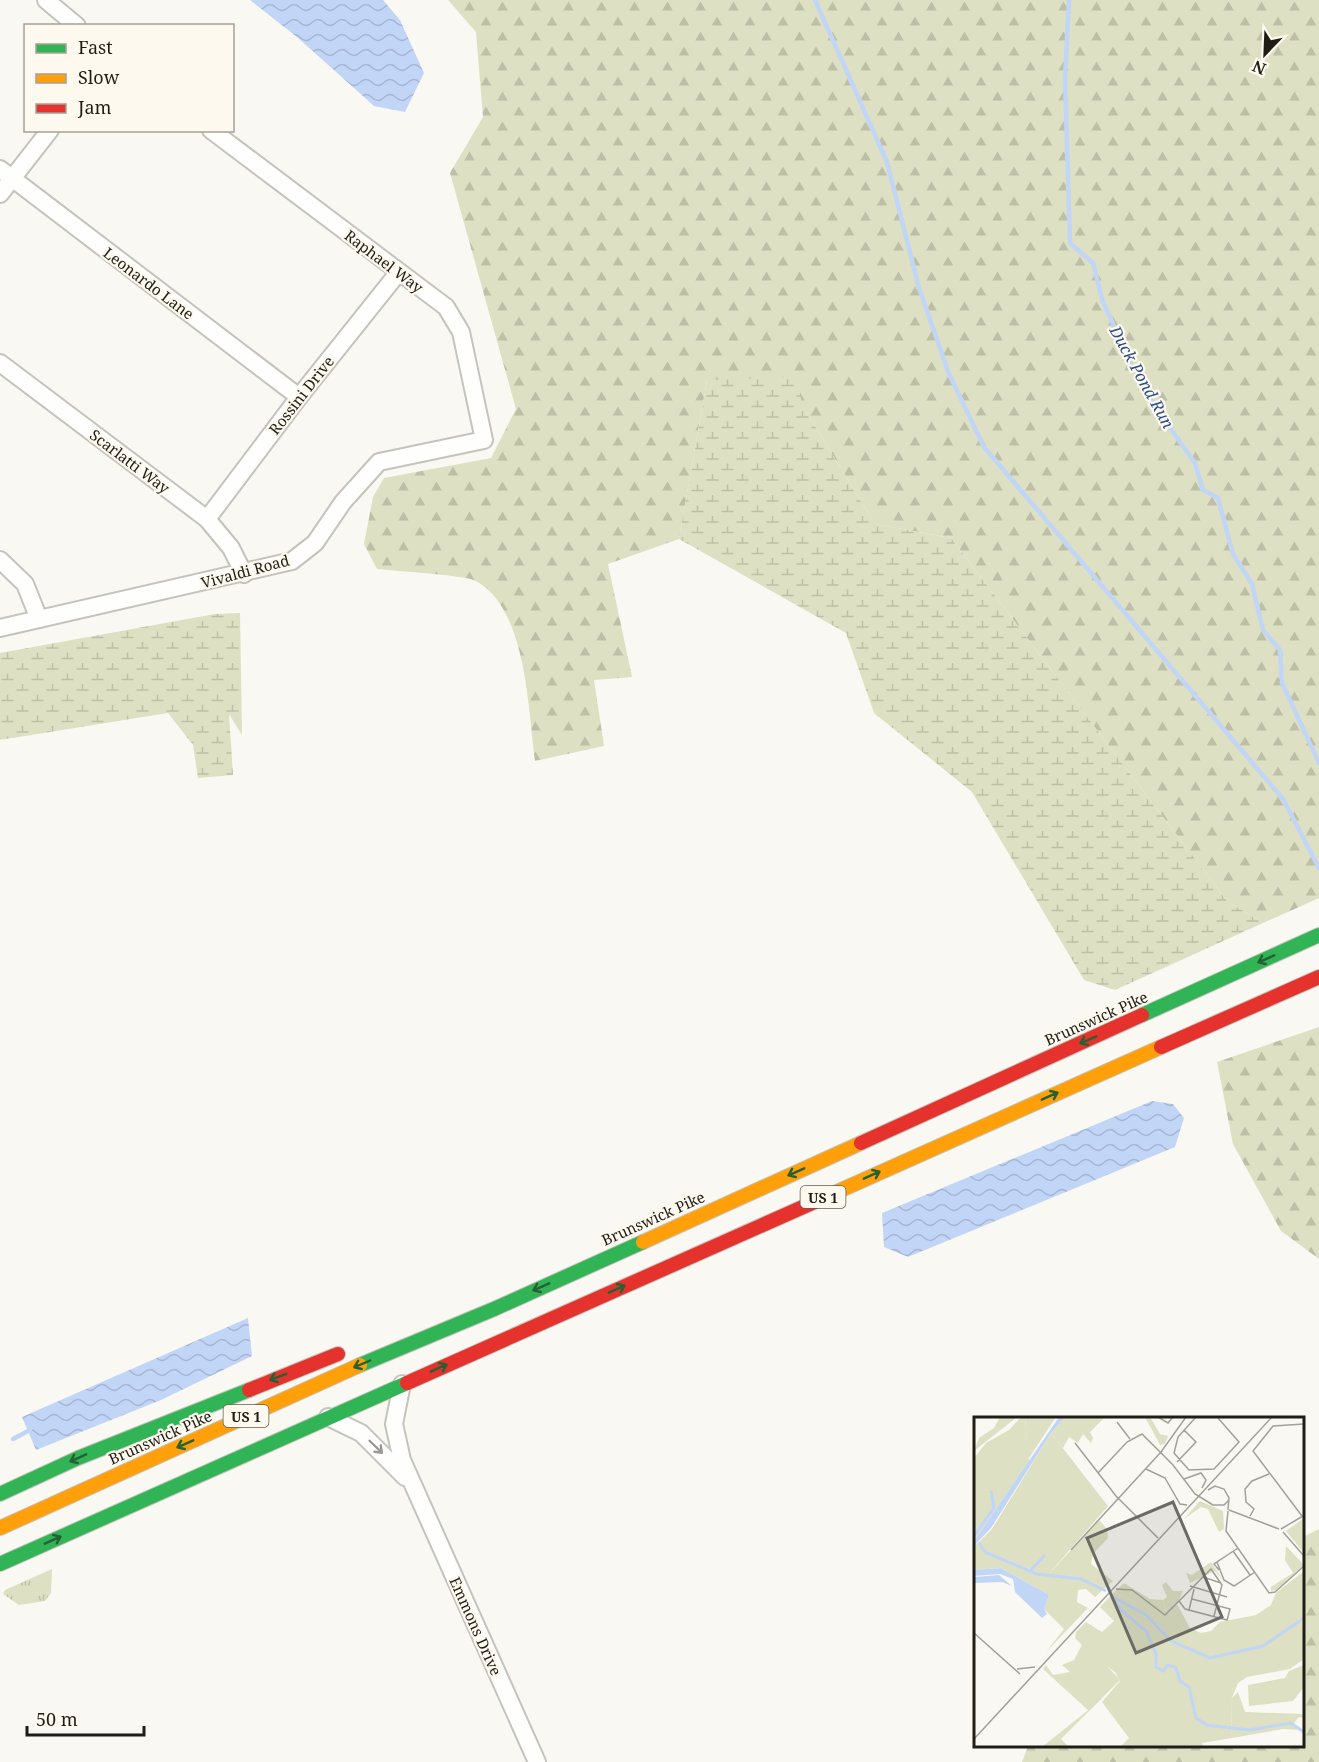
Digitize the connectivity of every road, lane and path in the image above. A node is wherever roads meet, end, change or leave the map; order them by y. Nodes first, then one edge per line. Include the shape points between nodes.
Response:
1 (46, 0) edge
2 (74, 24) edge
3 (48, 132) edge
4 (214, 132) edge
5 (6, 173) edge
6 (0, 194) edge
7 (398, 273) junction
8 (0, 363) edge
9 (299, 397) junction
10 (484, 440) joint
11 (207, 519) junction
12 (0, 560) edge
13 (244, 574) junction
14 (39, 619) junction
15 (0, 628) edge
16 (1319, 935) edge
17 (1319, 977) edge
18 (494, 1309) junction
19 (385, 1339) dead end
20 (353, 1348) dead end
21 (402, 1384) junction
22 (328, 1417) junction
23 (415, 1489) junction
24 (0, 1494) edge
25 (0, 1528) edge
26 (0, 1564) edge
27 (537, 1762) edge

1 - 2 street
3 - 5 street
4 - 7 street, Raphael Way
5 - 6 street
5 - 9 street, Leonardo Lane
7 - 9 street, Rossini Drive
7 - 10 street, Raphael Way via 446,308 461,332
8 - 11 street, Scarlatti Way
9 - 11 street, Rossini Drive
10 - 13 street, Vivaldi Road via 379,462 342,502 315,543 292,561
11 - 13 street, Scarlatti Way via 231,548
12 - 14 street via 25,584
13 - 14 street, Vivaldi Road
14 - 15 street, Vivaldi Road
16 -> 18 highway, Brunswick Pike / US 1
21 -> 17 highway, US 1
18 - 19 highway
18 -> 25 highway, Brunswick Pike / US 1 via 344,1372
20 -> 24 highway via 99,1449
21 - 22 highway, US 1
21 - 23 street, Emmons Drive via 394,1424 402,1460
22 -> 23 street, Emmons Drive via 361,1433
26 -> 22 highway, US 1
23 - 27 street, Emmons Drive

